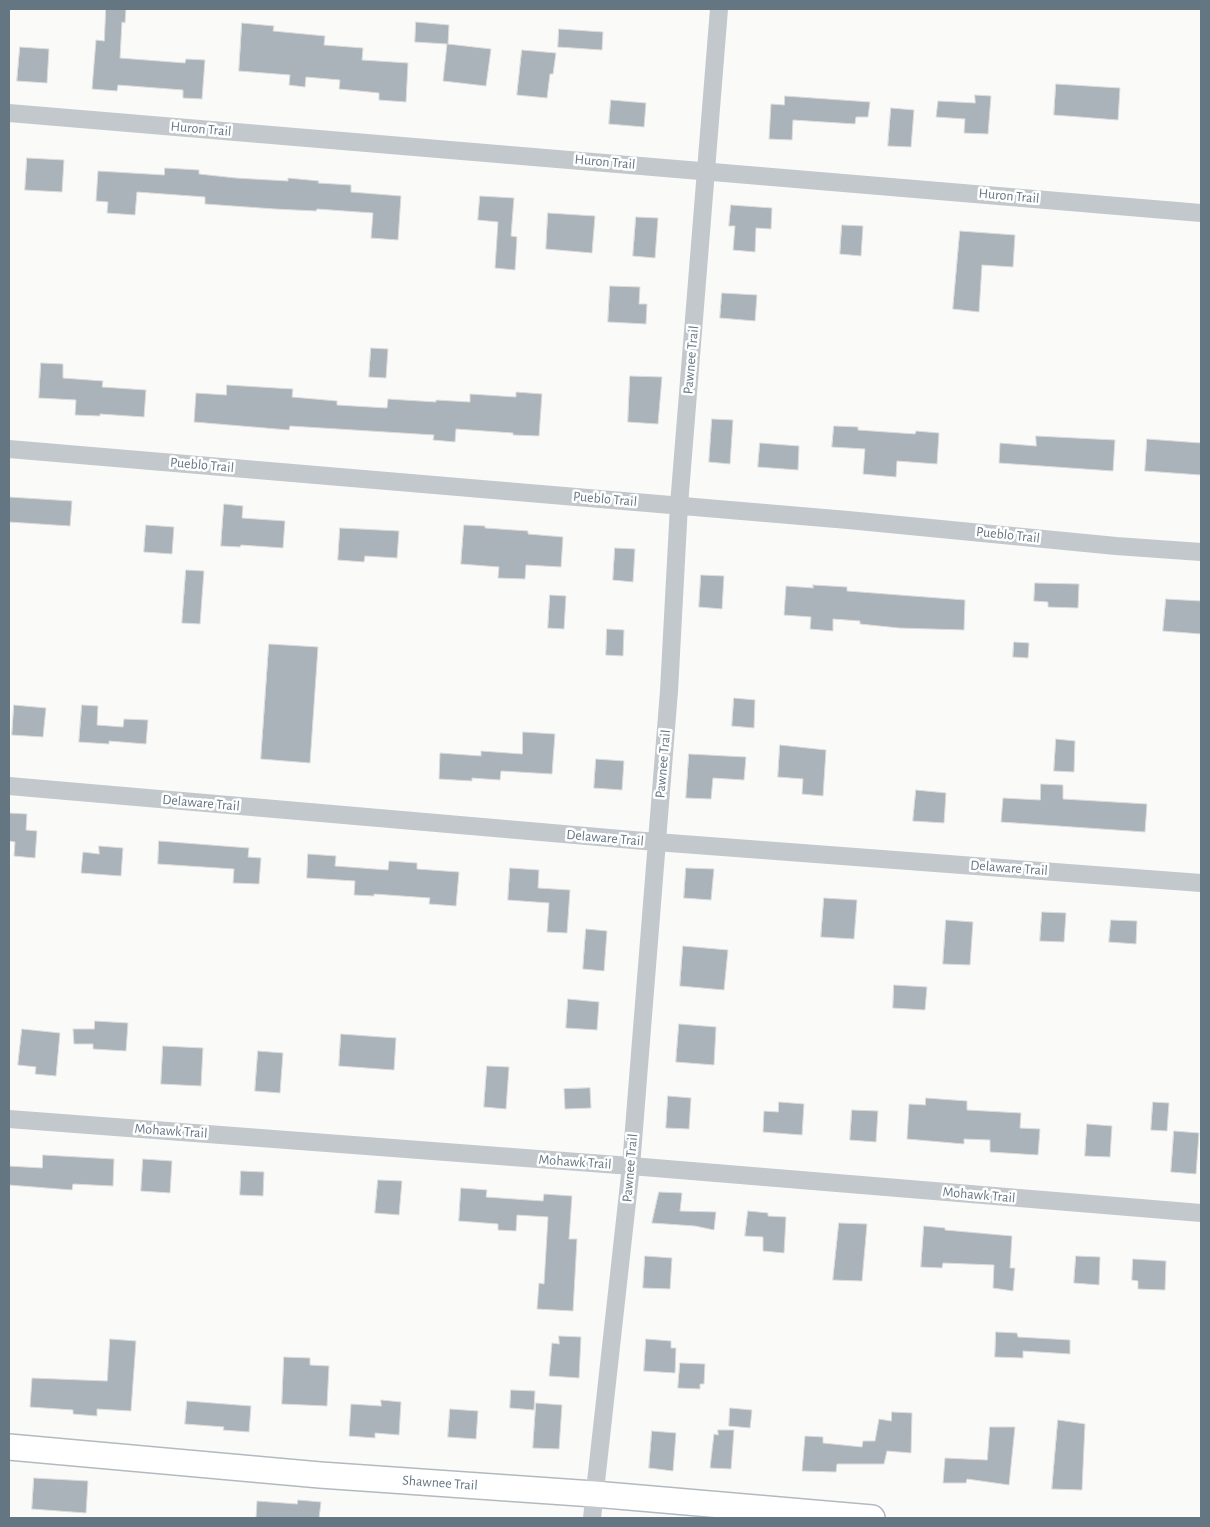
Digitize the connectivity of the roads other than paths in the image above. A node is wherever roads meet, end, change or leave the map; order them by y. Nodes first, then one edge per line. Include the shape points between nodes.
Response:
1 (719, 9) edge
2 (9, 113) edge
3 (706, 170) junction
4 (1201, 213) edge
5 (9, 449) edge
6 (679, 505) junction
7 (1201, 552) edge
8 (9, 786) edge
9 (656, 842) junction
10 (1201, 883) edge
11 (9, 1120) edge
12 (631, 1166) junction
13 (1201, 1214) edge
14 (9, 1447) edge
15 (593, 1506) edge
16 (872, 1518) edge

1 - 3 street, Pawnee Trail
2 - 3 street, Huron Trail
3 - 4 street, Huron Trail
3 - 6 street, Pawnee Trail
5 - 6 street, Pueblo Trail
6 - 7 street, Pueblo Trail
6 - 9 street, Pawnee Trail via 669,690
8 - 9 street, Delaware Trail
9 - 10 street, Delaware Trail
9 - 12 street, Pawnee Trail
11 - 12 street, Mohawk Trail
12 - 13 street, Mohawk Trail
12 - 15 street, Pawnee Trail
14 - 15 street, Shawnee Trail via 320,1475
15 - 16 street, Shawnee Trail

